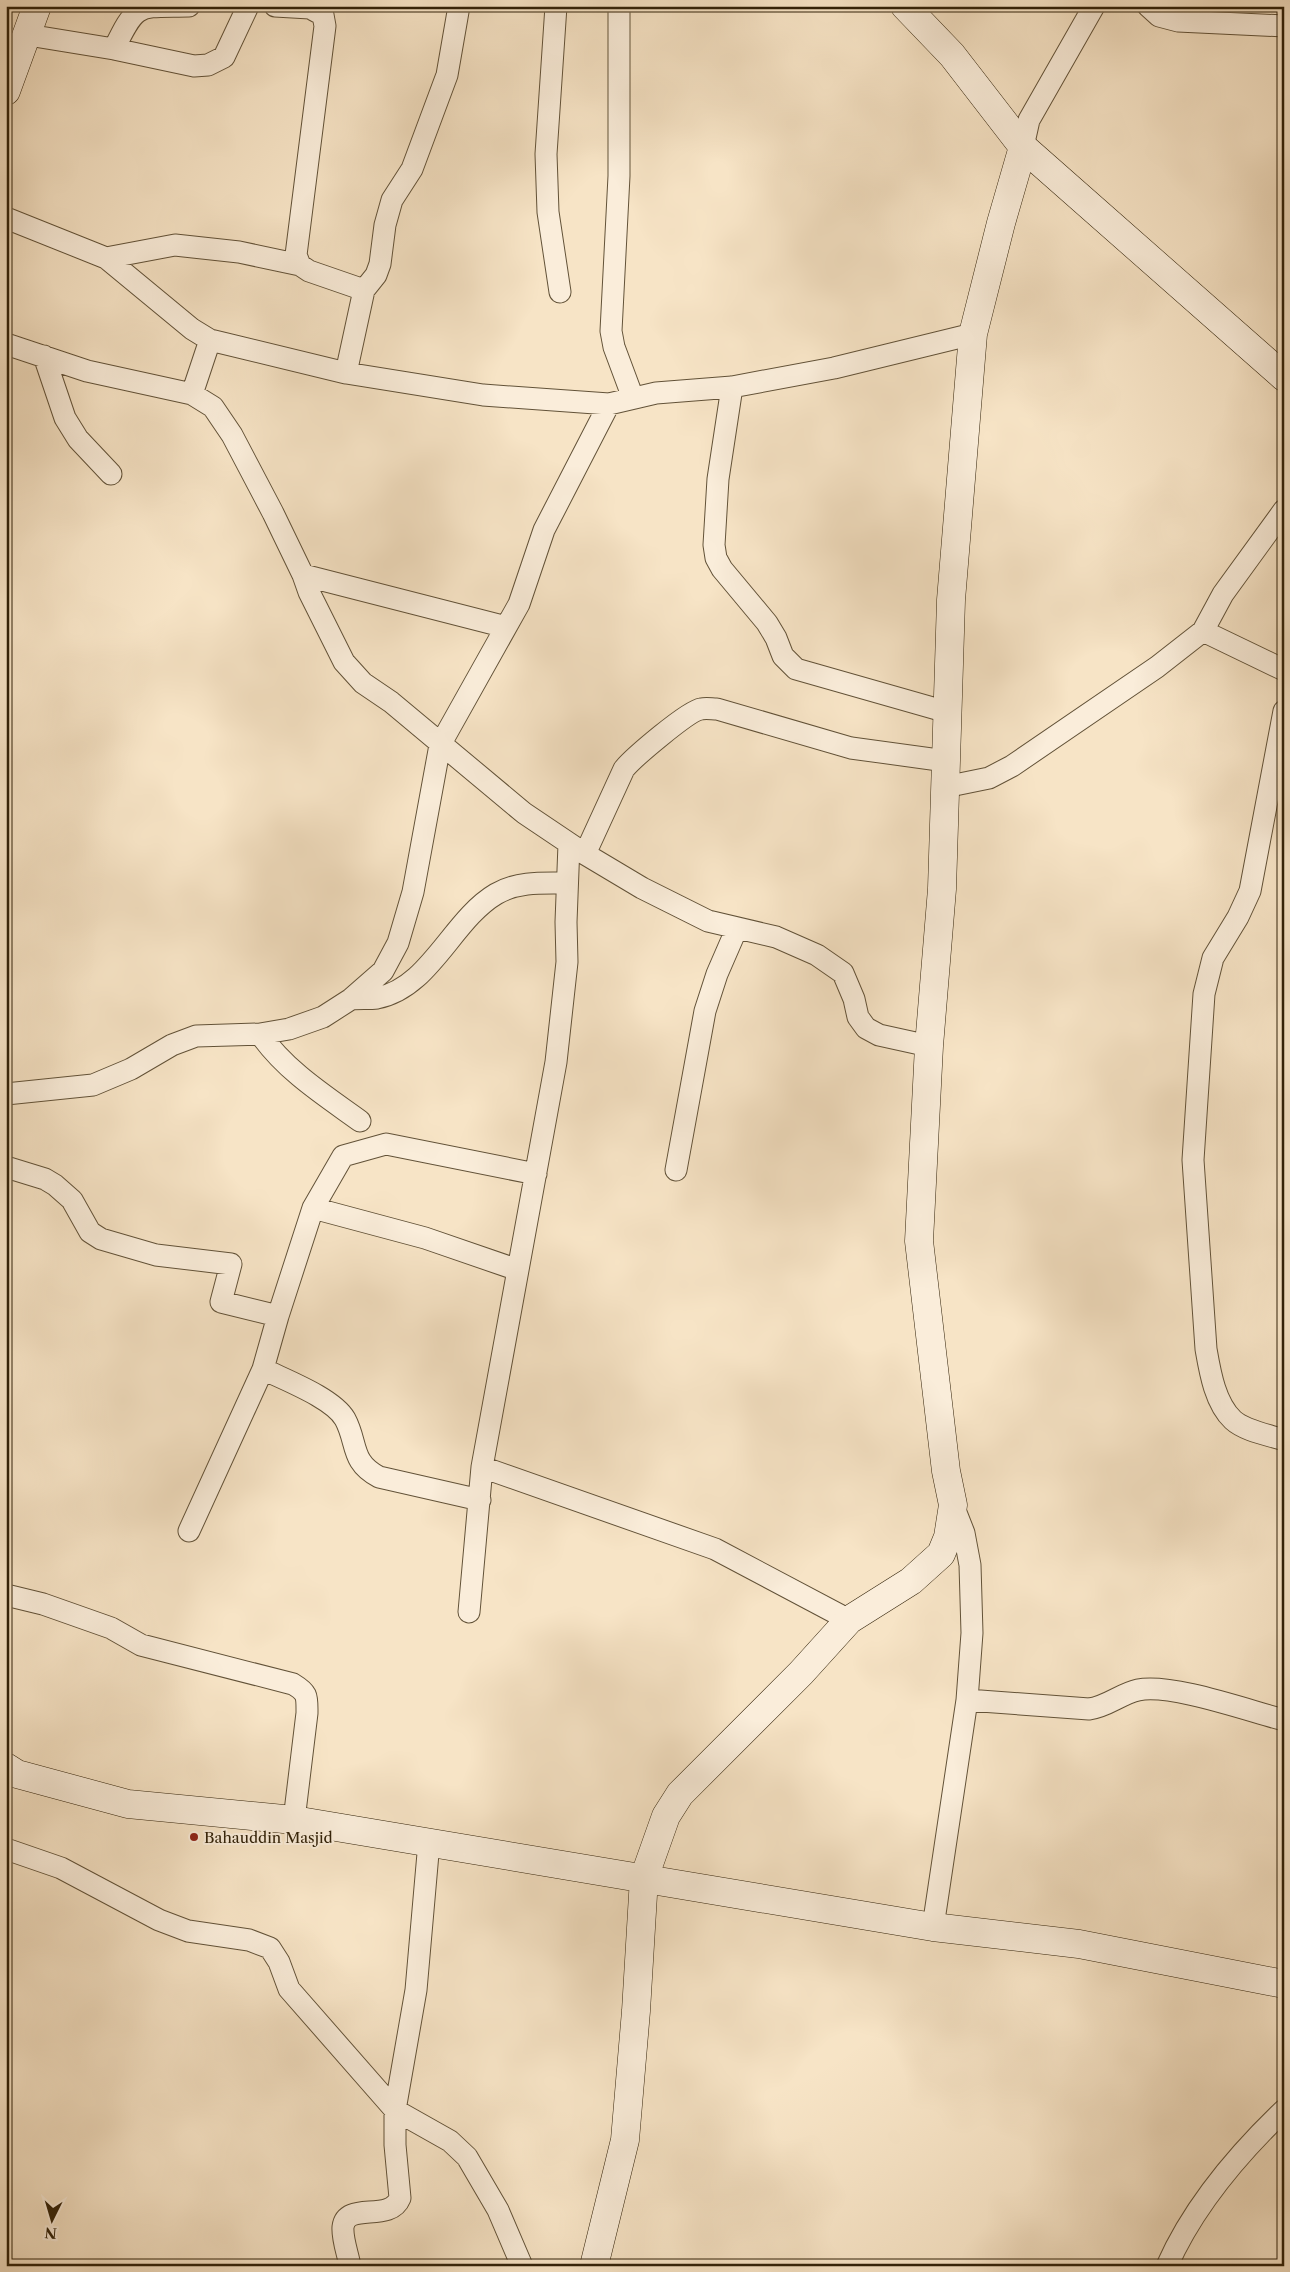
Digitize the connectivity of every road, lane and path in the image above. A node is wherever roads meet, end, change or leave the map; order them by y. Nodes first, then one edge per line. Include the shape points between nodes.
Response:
1 (37, 6) edge
2 (189, 6) edge
3 (248, 6) edge
4 (275, 6) edge
5 (459, 6) edge
6 (556, 6) edge
7 (619, 6) edge
8 (905, 6) edge
9 (1094, 6) edge
10 (1148, 6) edge
11 (1284, 26) edge
12 (28, 36) junction
13 (114, 49) junction
14 (6, 92) edge
15 (1022, 147) junction
16 (6, 218) edge
17 (106, 258) junction
18 (300, 265) junction
19 (364, 290) junction
20 (560, 292) dead end
21 (973, 334) junction
22 (210, 340) junction
23 (6, 344) edge
24 (44, 356) junction
25 (346, 373) junction
26 (1284, 377) edge
27 (732, 387) junction
28 (192, 394) junction
29 (633, 398) junction
30 (609, 404) junction
31 (111, 474) dead end
32 (1284, 510) edge
33 (303, 574) junction
34 (506, 627) junction
35 (1203, 631) junction
36 (1284, 670) edge
37 (1284, 711) edge
38 (947, 712) junction
39 (440, 745) junction
40 (946, 774) junction
41 (577, 849) junction
42 (568, 883) junction
43 (737, 928) junction
44 (350, 999) junction
45 (260, 1034) junction
46 (929, 1046) junction
47 (6, 1094) edge
48 (360, 1121) dead end
49 (6, 1167) edge
50 (676, 1170) dead end
51 (536, 1174) junction
52 (312, 1208) junction
53 (518, 1270) junction
54 (278, 1316) junction
55 (263, 1369) junction
56 (1284, 1440) edge
57 (482, 1468) junction
58 (480, 1500) junction
59 (953, 1505) junction
60 (189, 1531) dead end
61 (6, 1595) edge
62 (469, 1612) dead end
63 (849, 1620) junction
64 (967, 1700) junction
65 (1284, 1720) edge
66 (6, 1767) edge
67 (294, 1820) junction
68 (429, 1842) junction
69 (6, 1848) edge
70 (644, 1878) junction
71 (933, 1927) junction
72 (1284, 1984) edge
73 (396, 2110) junction
74 (1284, 2110) edge
75 (350, 2266) edge
76 (522, 2266) edge
77 (594, 2266) edge
78 (1167, 2266) edge

1 - 12 street
2 - 13 street via 148,7 136,11
3 - 13 street via 224,57 208,65 194,66
4 - 18 street via 310,8 322,15 326,26 296,255
5 - 19 street via 447,76 412,169 392,200 380,264
6 - 20 street via 546,154 548,212
7 - 29 street via 619,176 611,331
8 - 15 street via 952,55
9 - 15 street via 1029,120
10 - 11 street via 1159,16 1178,21
12 - 13 street
12 - 14 street
15 - 21 street
15 - 26 street
16 - 17 street
17 - 18 street via 175,245 240,252
17 - 22 street via 192,329
18 - 19 street
19 - 25 street
21 - 27 street via 834,368
21 - 38 street via 951,600
22 - 25 street
22 - 28 street
23 - 24 street
24 - 28 street via 87,371
24 - 31 street via 65,418 78,439
25 - 30 street via 482,395
27 - 29 street
27 - 38 street via 718,479 714,545 722,569 767,623 783,656 796,669
28 - 33 street via 213,407 232,435
29 - 30 street
30 - 34 street via 544,530 519,604
32 - 35 street via 1223,594
33 - 34 street
33 - 39 street via 344,662 363,683 391,702
34 - 39 street
35 - 36 street
35 - 40 street via 1157,667 1012,766 989,778
37 - 56 street via 1250,891 1213,958 1204,994 1193,1160 1206,1349 1211,1378 1234,1421
38 - 40 street
39 - 41 street via 524,813
39 - 44 street via 413,892 398,943 383,970
40 - 41 street via 717,709 700,709 685,716 624,768
40 - 46 street via 942,889
41 - 42 street
41 - 43 street via 642,888 708,921
42 - 44 street via 530,883 497,893 466,918 430,963 407,985 378,998
42 - 51 street via 567,962 556,1062
43 - 46 street via 776,937 817,955 843,973 858,1017 866,1028 879,1035
43 - 50 street via 705,1011
44 - 45 street via 323,1017 289,1029
45 - 47 street via 196,1036 93,1084
45 - 48 street via 290,1070
46 - 59 street via 919,1241 935,1386
49 - 54 street via 55,1185 72,1200 90,1232 101,1239 156,1255 231,1264 220,1302
51 - 52 street via 386,1144 343,1156
51 - 53 street
52 - 53 street via 425,1238
52 - 54 street
53 - 57 street
54 - 55 street
55 - 58 street via 330,1404 344,1419 357,1458 367,1470 379,1477
55 - 60 street
57 - 58 street
57 - 63 street via 715,1549
58 - 62 street
59 - 63 street via 942,1554 911,1581
59 - 64 street via 964,1533 970,1565 972,1633
61 - 67 street via 43,1604 111,1628 141,1645 293,1684 304,1691 307,1713
63 - 70 street via 680,1794 666,1816
64 - 65 street via 1089,1709 1102,1708 1140,1690 1170,1690
64 - 71 street
66 - 67 street via 17,1774 128,1804
67 - 68 street
68 - 70 street
68 - 73 street via 416,1990
69 - 73 street via 61,1868 159,1920 188,1931 250,1940 270,1948 289,1989
70 - 71 street
70 - 77 street via 624,2140
71 - 72 street via 1079,1944
73 - 75 street via 395,2145 400,2198 397,2205 387,2211 353,2214 346,2219 343,2228
73 - 76 street via 450,2141 467,2157 498,2210
74 - 78 street via 1210,2193 1179,2238

